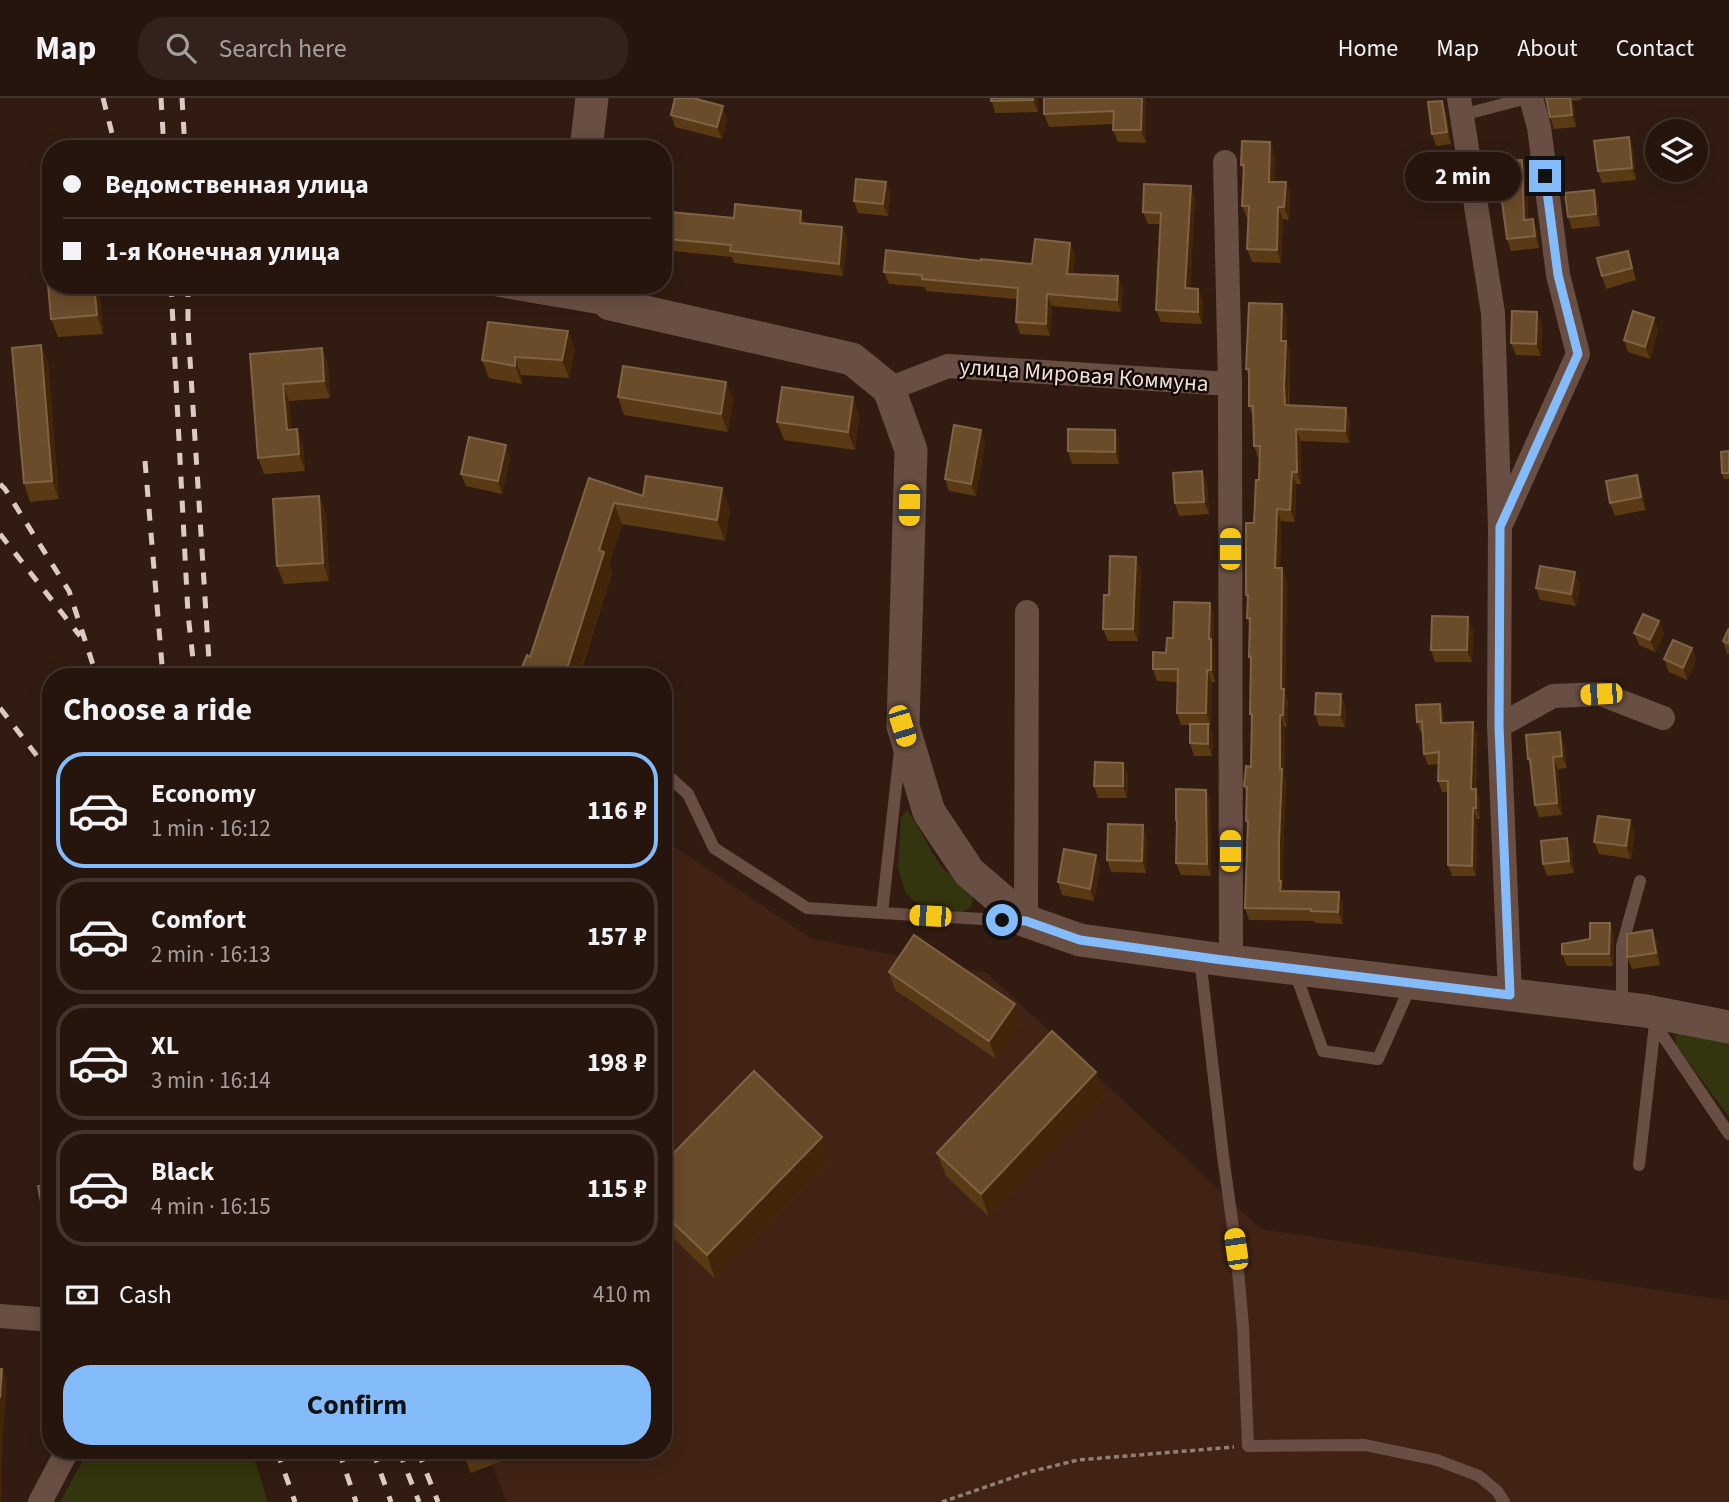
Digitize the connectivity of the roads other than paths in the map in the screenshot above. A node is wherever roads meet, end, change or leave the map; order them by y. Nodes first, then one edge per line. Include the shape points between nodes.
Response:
1 (592, 98) edge
2 (1529, 98) edge
3 (1461, 106) edge
4 (587, 140) edge
5 (1224, 162) dead end
6 (605, 294) edge
7 (1230, 384) junction
8 (889, 389) junction
9 (1500, 527) junction
10 (1027, 612) dead end
11 (1663, 718) dead end
12 (902, 726) junction
13 (1499, 726) junction
14 (672, 779) edge
15 (1640, 881) dead end
16 (882, 913) junction
17 (1026, 921) junction
18 (1215, 959) junction
19 (1294, 969) junction
20 (1412, 983) junction
21 (1510, 995) junction
22 (1641, 1014) junction
23 (1729, 1027) edge
24 (1729, 1134) edge
25 (1639, 1165) dead end
26 (0, 1317) edge
27 (42, 1319) edge
28 (63, 1459) edge
29 (40, 1502) edge
30 (1504, 1502) edge

1 - 4 main road
2 - 3 lane
2 - 9 street via 1539,127 1558,275 1578,354
3 - 9 street via 1493,313
5 - 7 street
6 - 8 main road via 852,359
7 - 8 street, улица Мировая Коммуна via 948,366
7 - 18 street
8 - 12 main road via 911,450
9 - 13 street
10 - 17 street
11 - 13 street via 1601,694 1589,694 1553,696
12 - 16 lane
12 - 17 main road via 929,812 969,872
13 - 21 street
14 - 16 lane via 688,794 714,848 783,893 807,908
15 - 22 lane via 1622,946
16 - 17 lane
17 - 18 main road via 1080,940
18 - 19 main road
18 - 30 lane via 1223,1156 1243,1326 1248,1446 1365,1445 1479,1476
19 - 20 main road
19 - 20 lane via 1323,1051 1378,1059
20 - 21 main road
21 - 22 main road
22 - 23 main road
22 - 24 lane
22 - 25 lane
26 - 27 street
28 - 29 street

